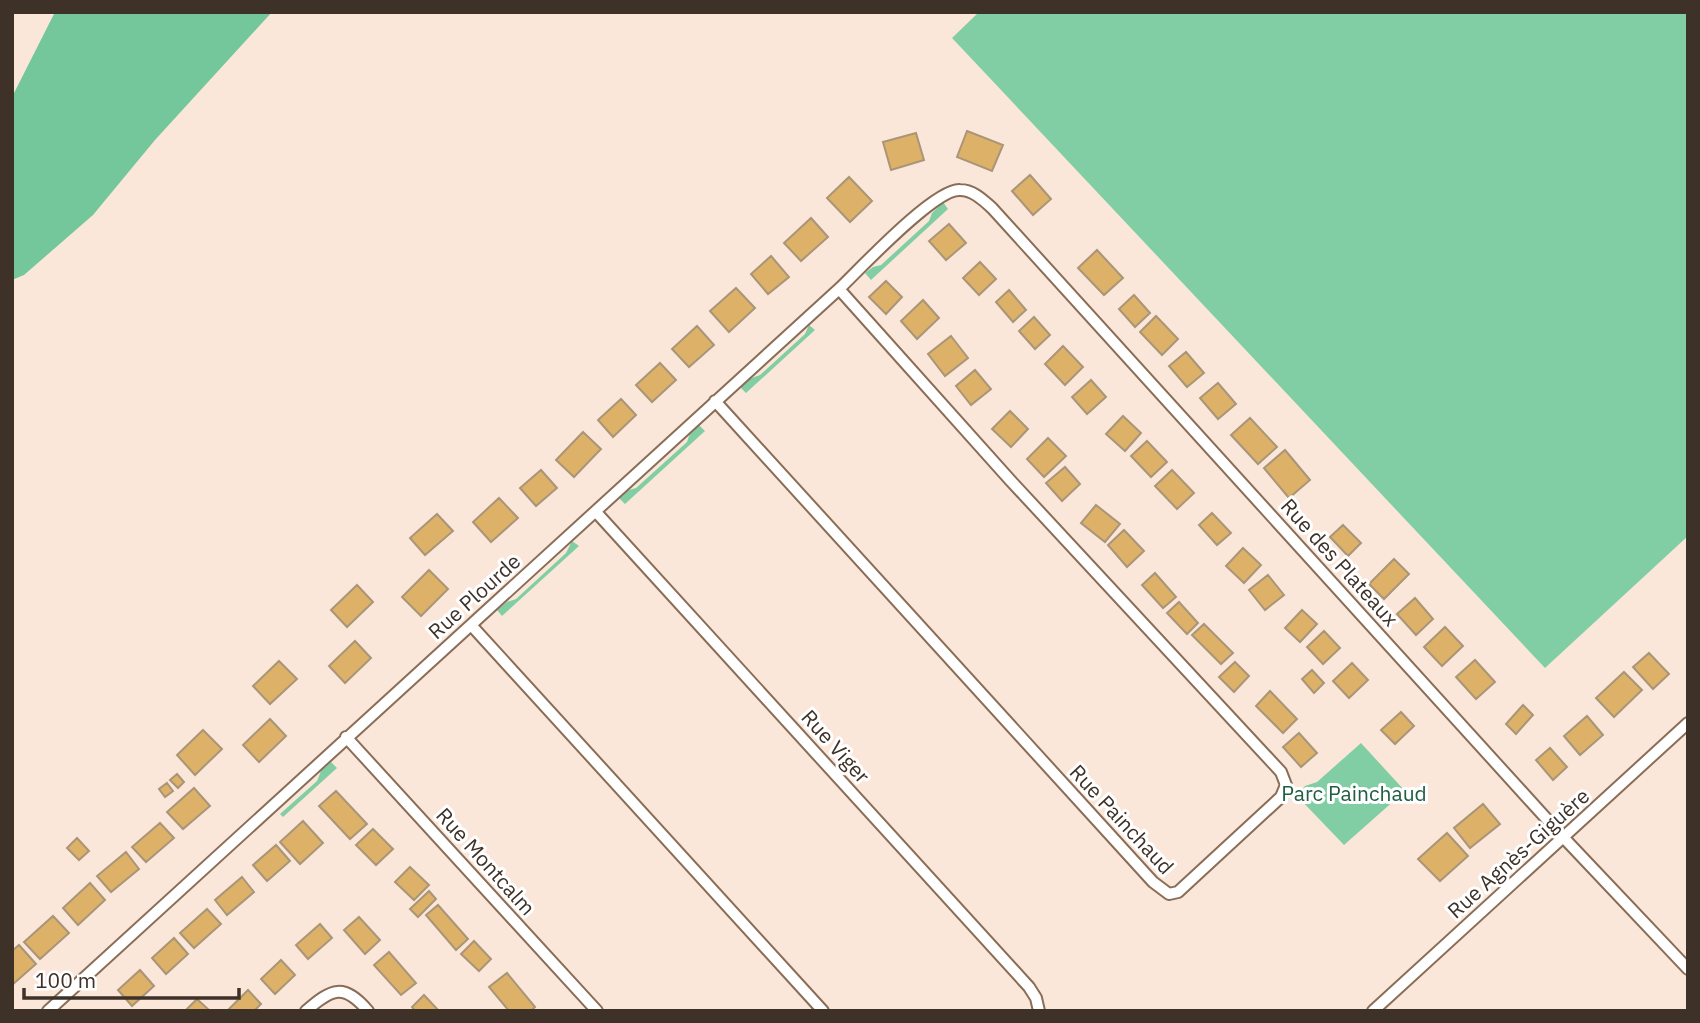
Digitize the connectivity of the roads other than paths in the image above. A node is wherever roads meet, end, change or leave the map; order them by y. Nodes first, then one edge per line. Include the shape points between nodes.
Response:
1 (959, 189) joint
2 (839, 289) junction
3 (715, 401) junction
4 (596, 512) junction
5 (471, 625) junction
6 (1688, 723) edge
7 (346, 737) junction
8 (1563, 837) junction
9 (1688, 969) edge
10 (48, 1011) edge
11 (306, 1011) edge
12 (368, 1011) edge
13 (597, 1011) edge
14 (823, 1011) edge
15 (1039, 1011) edge
16 (1373, 1011) edge

1 - 2 street, Rue Plourde via 942,194 925,208
1 - 8 street, Rue des Plateaux via 992,208
2 - 3 street, Rue Plourde
2 - 3 street, Rue Painchaud via 1281,772 1286,785 1282,797 1178,892 1168,894 1153,882
3 - 4 street, Rue Plourde
4 - 5 street, Rue Plourde
4 - 15 street, Rue Viger via 1029,987
5 - 7 street, Rue Plourde
5 - 14 street
6 - 8 street, Rue Agnès-Giguère
7 - 10 street, Rue Plourde
7 - 13 street, Rue Montcalm
8 - 9 street, Rue des Plateaux
8 - 16 street, Rue Agnès-Giguère
11 - 12 street via 330,992 342,991

